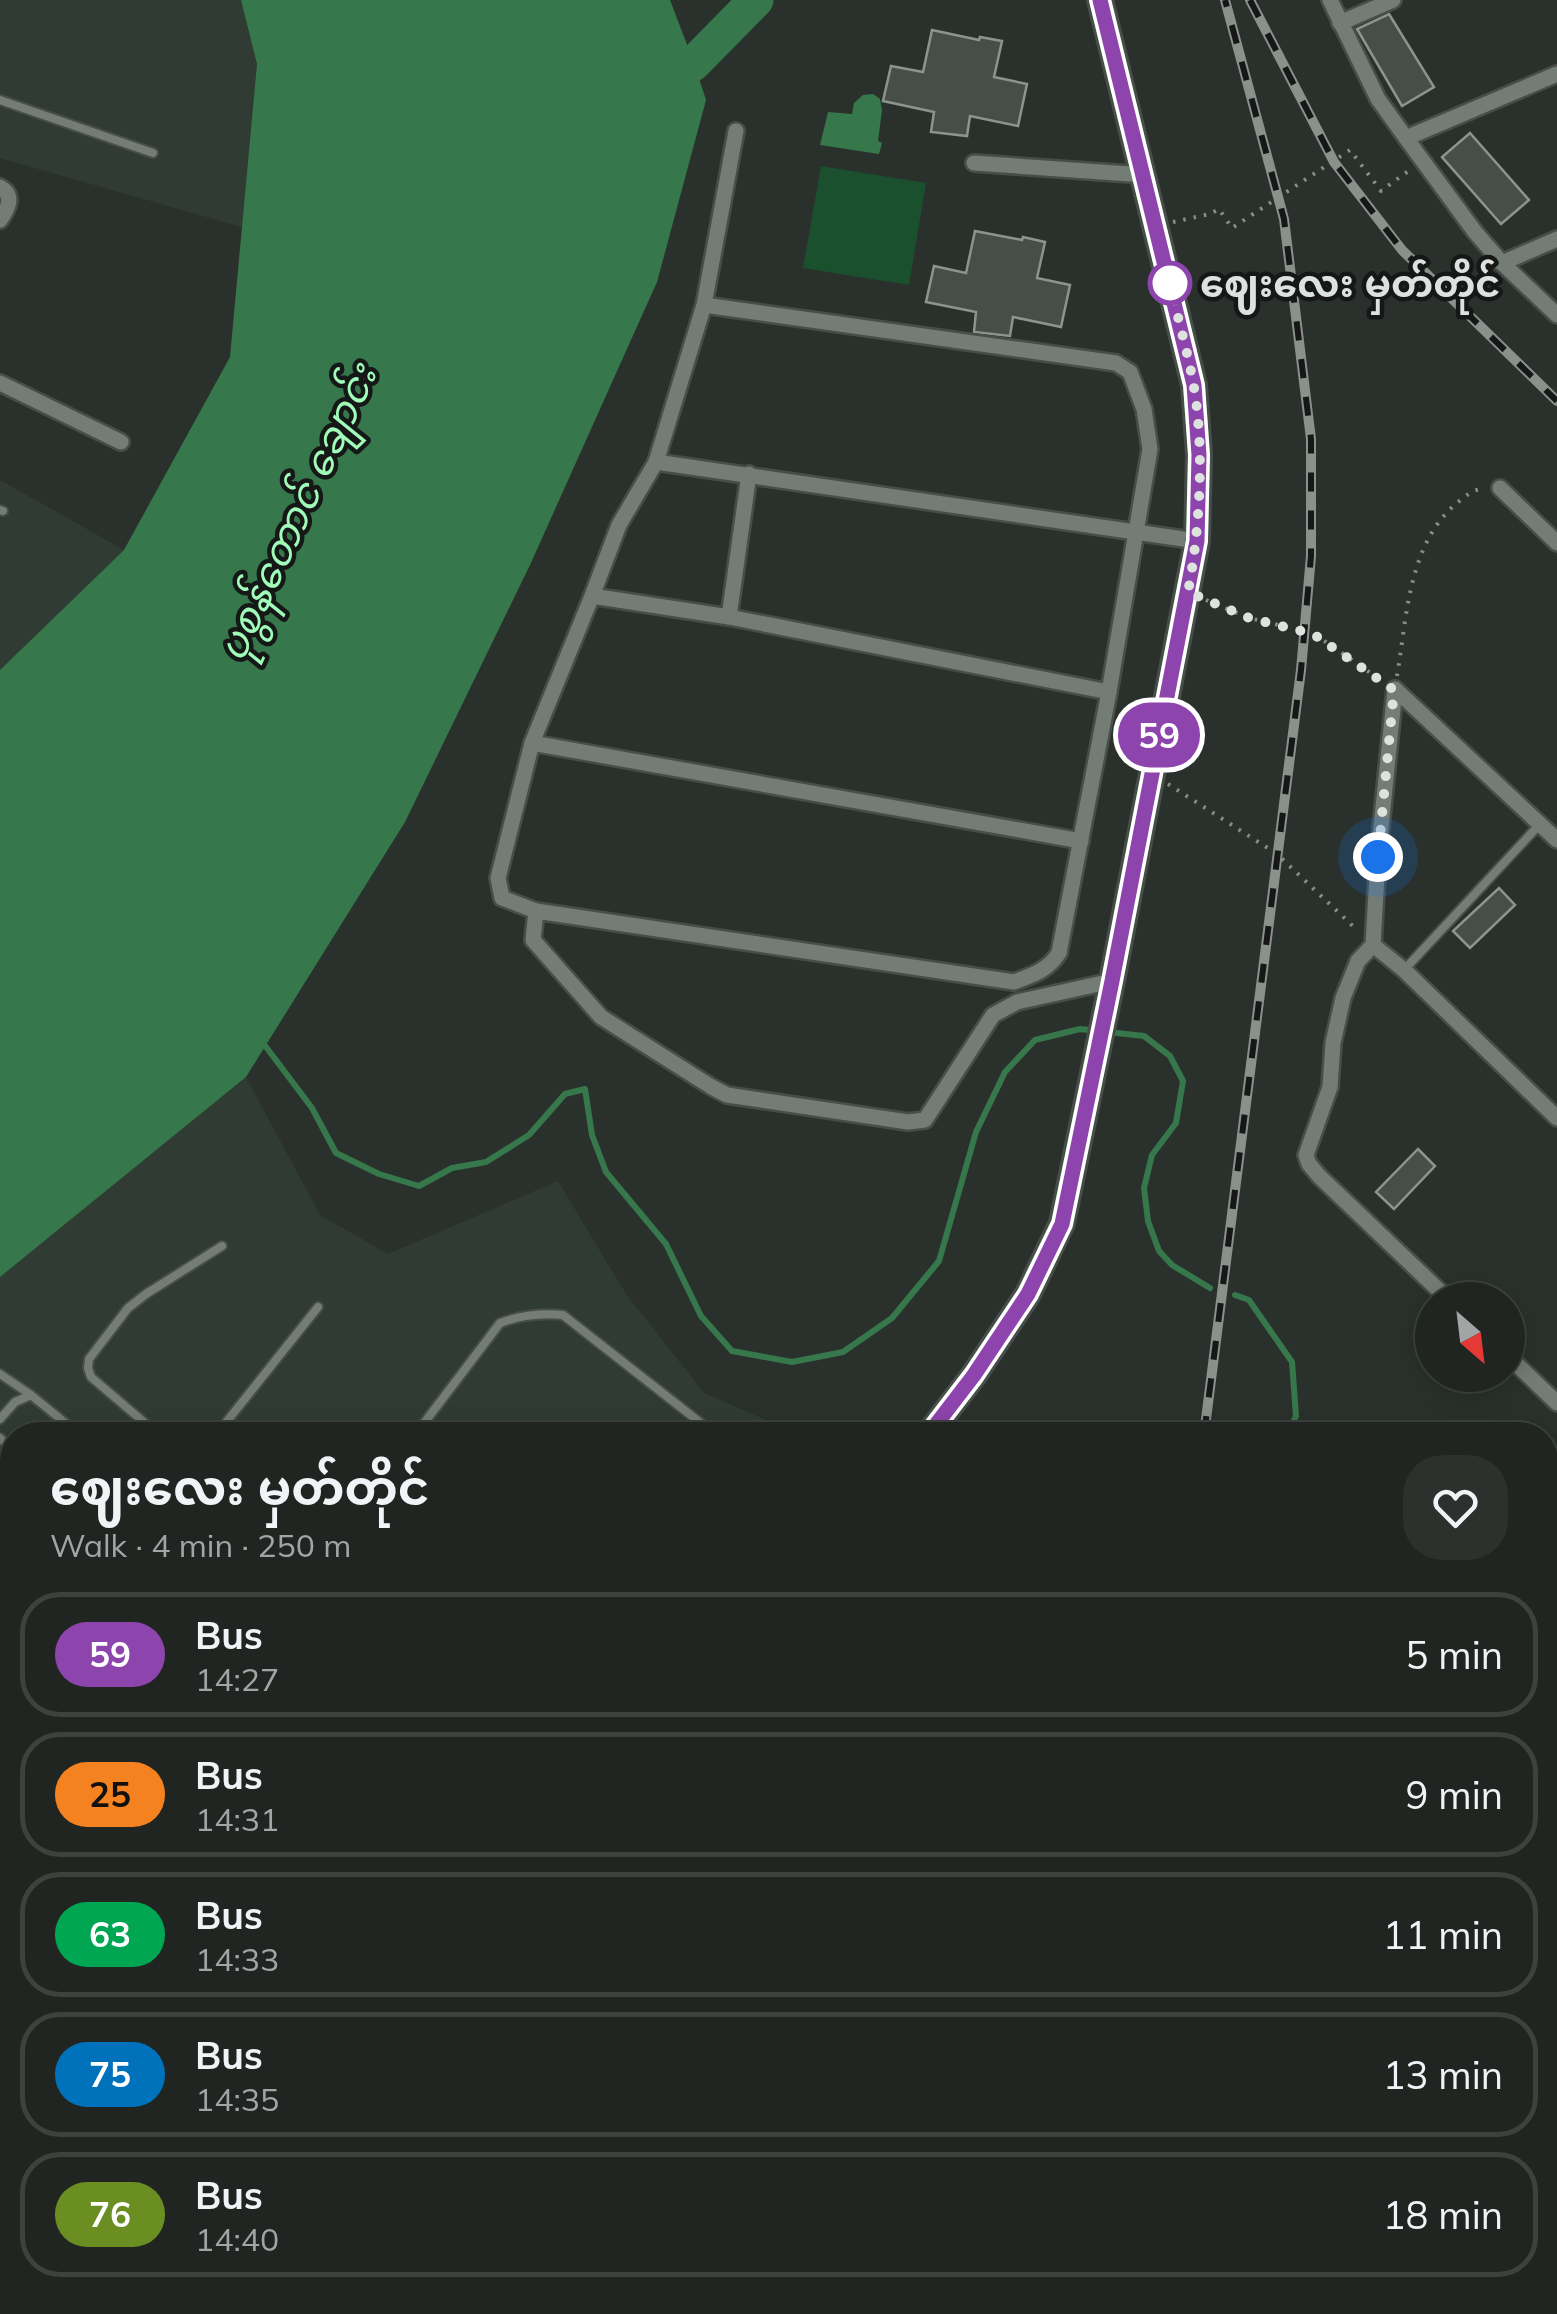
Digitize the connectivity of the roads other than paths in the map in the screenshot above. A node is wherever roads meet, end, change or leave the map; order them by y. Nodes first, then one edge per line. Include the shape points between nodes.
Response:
1 (1100, 0) edge
2 (1330, 0) edge
3 (1393, 0) edge
4 (1340, 23) junction
5 (1557, 74) edge
6 (0, 100) edge
7 (736, 131) dead end
8 (1406, 138) junction
9 (153, 153) dead end
10 (974, 162) dead end
11 (1144, 175) junction
12 (0, 186) edge
13 (0, 220) edge
14 (1557, 239) edge
15 (1502, 263) junction
16 (704, 305) junction
17 (1557, 315) edge
18 (0, 383) edge
19 (121, 442) dead end
20 (656, 462) junction
21 (749, 474) junction
22 (1500, 488) road end
23 (1136, 534) junction
24 (1197, 541) junction
25 (1557, 543) edge
26 (592, 596) junction
27 (729, 617) junction
28 (1110, 692) junction
29 (532, 743) junction
30 (1540, 824) junction
31 (1557, 840) edge
32 (1081, 841) junction
33 (536, 911) junction
34 (1373, 945) junction
35 (1404, 970) junction
36 (1112, 981) junction
37 (1557, 1118) edge
38 (222, 1246) dead end
39 (1430, 1282) edge
40 (318, 1307) dead end
41 (1525, 1372) edge
42 (0, 1374) edge
43 (31, 1394) junction
44 (1557, 1403) edge
45 (0, 1419) edge
46 (64, 1422) edge
47 (145, 1422) edge
48 (226, 1422) edge
49 (424, 1422) edge
50 (699, 1422) edge
51 (938, 1422) edge

1 - 11 main road
2 - 4 street
3 - 4 street
4 - 8 street
5 - 8 street
6 - 9 lane
7 - 16 street
8 - 15 street
10 - 11 street
11 - 24 main road via 1194,385
12 - 13 street via 9,197
14 - 15 street
15 - 17 street
16 - 20 street
16 - 23 street via 1116,363 1130,372 1150,449
18 - 19 street
20 - 21 street
20 - 26 street via 619,525
21 - 23 street
21 - 27 street
22 - 25 street
23 - 24 street
23 - 28 street
24 - 36 main road
26 - 27 street
26 - 29 street
27 - 28 street
28 - 32 street
29 - 32 street
29 - 33 street via 498,878 502,898
30 - 31 street
30 - 34 street via 1394,690
30 - 35 lane
32 - 33 street via 1059,953 1044,970 1014,982
33 - 36 street via 533,940 601,1016 710,1086 727,1095 908,1122 924,1120 994,1016 1016,1002
34 - 35 street
34 - 39 street via 1343,998 1330,1087 1307,1148 1308,1164
35 - 37 street
36 - 51 main road via 1062,1224 1028,1294
38 - 47 lane via 128,1308 89,1359 92,1376
40 - 48 lane
41 - 44 street
42 - 43 lane
43 - 45 lane
43 - 46 lane
49 - 50 lane via 500,1323 547,1314 563,1315

